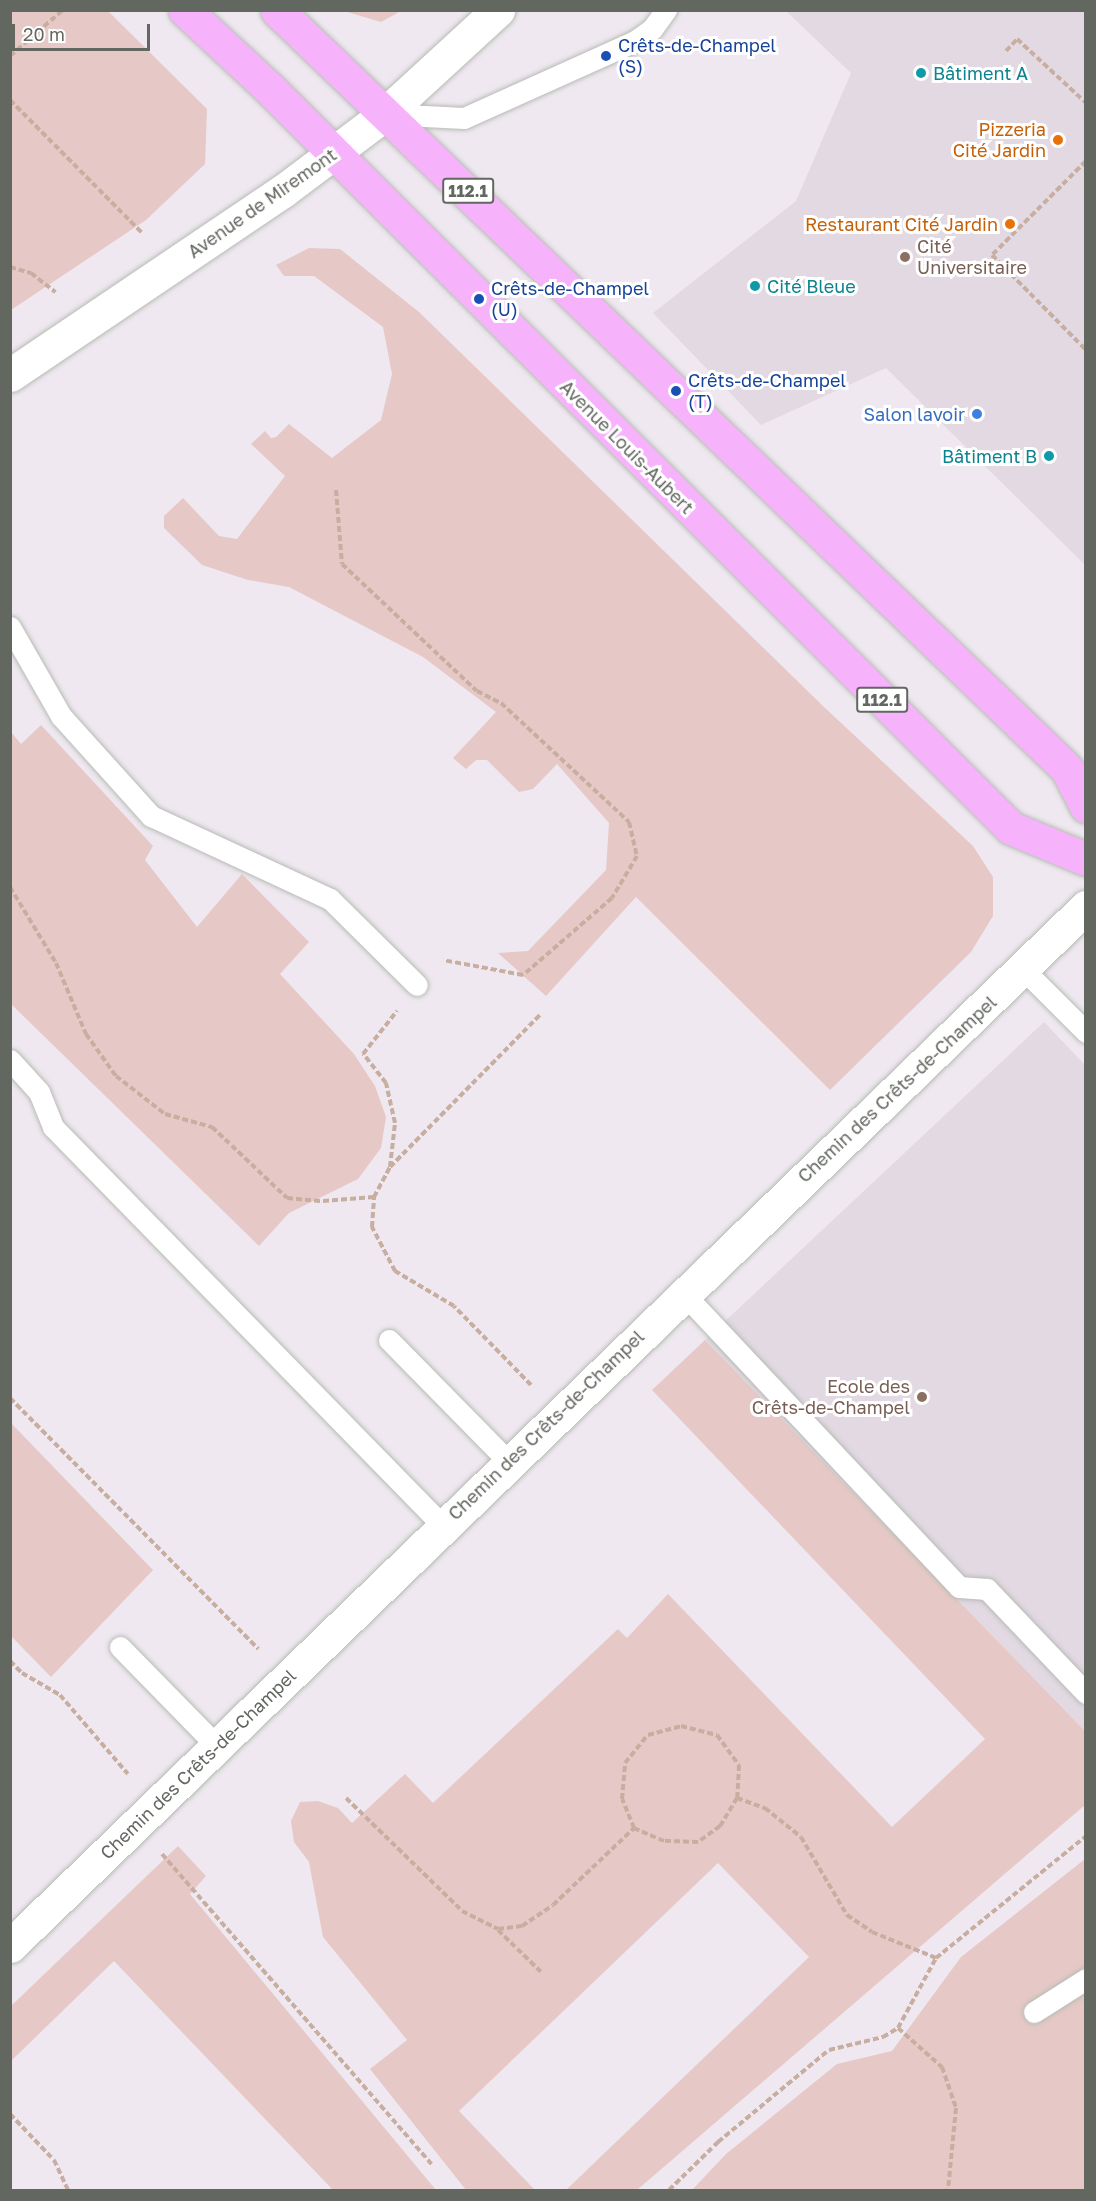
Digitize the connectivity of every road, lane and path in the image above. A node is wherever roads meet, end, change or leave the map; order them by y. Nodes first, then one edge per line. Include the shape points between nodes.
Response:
1 (63, 10) edge
2 (185, 10) edge
3 (277, 10) edge
4 (498, 10) edge
5 (666, 10) edge
6 (1006, 51) dead end
7 (10, 56) edge
8 (10, 100) edge
9 (1086, 103) edge
10 (385, 114) junction
11 (333, 153) junction
12 (1086, 161) edge
13 (142, 233) dead end
14 (10, 267) edge
15 (55, 292) dead end
16 (1086, 350) edge
17 (10, 375) edge
18 (336, 490) dead end
19 (10, 627) edge
20 (1086, 806) edge
21 (1086, 859) edge
22 (10, 887) edge
23 (1086, 907) edge
24 (1024, 970) junction
25 (417, 985) junction
26 (540, 1015) dead end
27 (1086, 1032) edge
28 (10, 1060) edge
29 (390, 1167) junction
30 (374, 1197) junction
31 (683, 1293) junction
32 (389, 1340) dead end
33 (531, 1386) dead end
34 (10, 1398) edge
35 (508, 1461) junction
36 (442, 1526) junction
37 (120, 1647) dead end
38 (258, 1649) dead end
39 (10, 1661) edge
40 (1086, 1693) edge
41 (217, 1746) junction
42 (128, 1774) dead end
43 (346, 1798) dead end
44 (737, 1798) junction
45 (634, 1828) junction
46 (1086, 1836) edge
47 (160, 1851) dead end
48 (498, 1929) junction
49 (10, 1946) edge
50 (936, 1958) junction
51 (542, 1973) dead end
52 (1086, 1979) edge
53 (1034, 2012) dead end
54 (898, 2028) junction
55 (10, 2114) edge
56 (432, 2165) dead end
57 (68, 2190) edge
58 (669, 2190) edge
59 (948, 2190) edge

1 - 7 path
2 - 11 main road, Avenue Louis-Aubert / 112.1
3 - 10 main road, 112.1
4 - 10 street, Avenue de Miremont
5 - 10 lane via 652,29 625,46 464,118
6 - 9 path via 1017,39
8 - 13 path
10 - 11 street, Avenue de Miremont
10 - 20 main road, 112.1 via 1067,769
11 - 17 street, Avenue de Miremont via 283,192
11 - 21 main road, Avenue Louis-Aubert / 112.1 via 1011,828
12 - 16 path via 992,255
14 - 15 path via 31,273
18 - 25 path via 342,564 477,691 501,703 629,822 637,856 612,898 523,975 440,960
19 - 25 lane via 61,716 151,816 330,899
22 - 30 path via 56,963 86,1034 117,1076 165,1114 212,1127 287,1198 324,1201
23 - 24 street, Chemin des Crêts-de-Champel
24 - 27 lane
24 - 31 street, Chemin des Crêts-de-Champel
25 - 29 path via 363,1054 386,1083 393,1113
26 - 29 path
28 - 36 lane via 39,1092 52,1127
29 - 30 path
30 - 33 path via 372,1227 395,1272 454,1306
31 - 35 street, Chemin des Crêts-de-Champel
31 - 40 lane via 959,1587 987,1588
32 - 35 lane
34 - 38 path
35 - 36 street, Chemin des Crêts-de-Champel
36 - 41 street, Chemin des Crêts-de-Champel
37 - 41 lane
39 - 42 path via 21,1673 60,1695
41 - 49 street, Chemin des Crêts-de-Champel
43 - 48 path via 462,1911
44 - 45 path via 720,1826 698,1842 664,1841
44 - 45 path via 739,1765 717,1735 681,1726 648,1735 625,1763 622,1799
44 - 50 path via 765,1808 801,1837 847,1915 872,1932
45 - 48 path via 553,1905 522,1926
46 - 50 path
47 - 56 path
48 - 51 path
50 - 54 path
52 - 53 lane
54 - 58 path via 883,2037 829,2050 718,2142
54 - 59 path via 942,2067 956,2108
55 - 57 path via 54,2160

